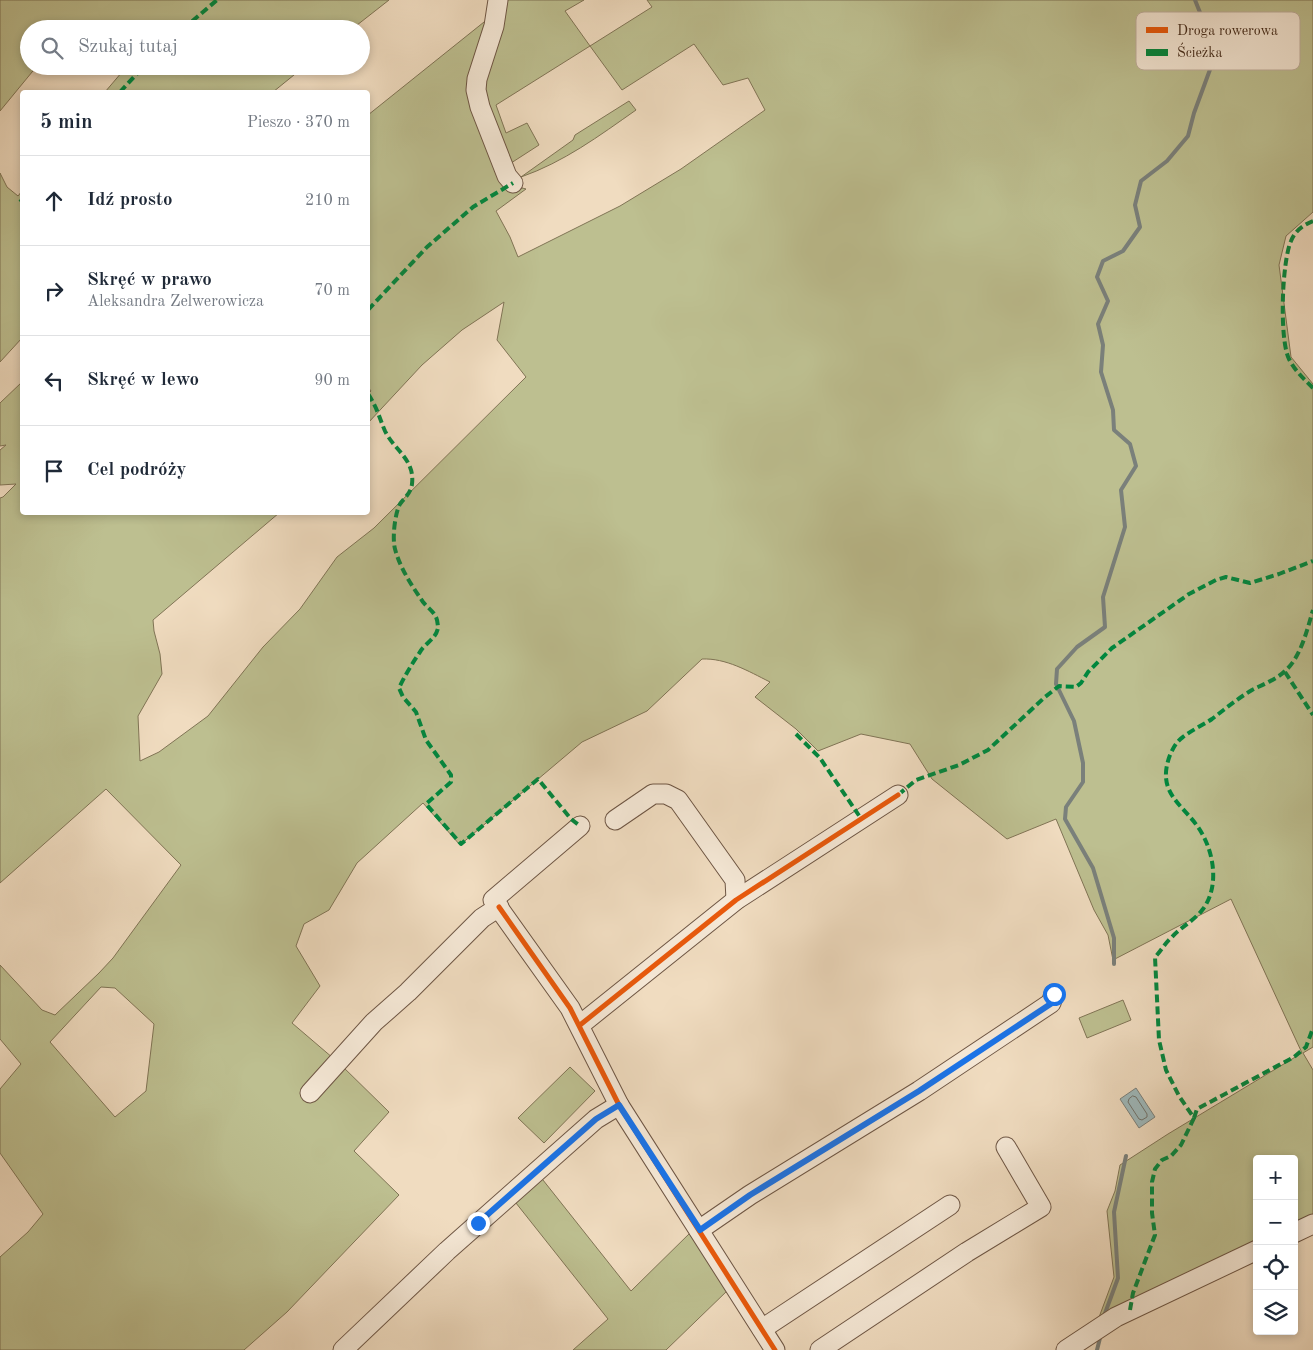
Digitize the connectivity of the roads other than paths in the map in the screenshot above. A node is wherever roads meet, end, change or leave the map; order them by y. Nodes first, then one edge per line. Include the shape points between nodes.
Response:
1 (498, 0) edge
2 (513, 182) dead end
3 (898, 795) dead end
4 (615, 820) dead end
5 (580, 826) dead end
6 (736, 900) junction
7 (499, 907) junction
8 (1054, 994) dead end
9 (580, 1025) junction
10 (310, 1093) dead end
11 (619, 1105) junction
12 (1006, 1147) dead end
13 (950, 1205) dead end
14 (1313, 1224) edge
15 (700, 1230) junction
16 (1298, 1230) edge
17 (1253, 1252) edge
18 (762, 1329) junction
19 (343, 1350) edge
20 (775, 1350) edge
21 (820, 1350) edge
22 (1066, 1350) edge

1 - 2 street via 476,90 507,176
3 - 6 street
4 - 6 street via 653,794 666,794 678,800 735,880
5 - 7 street via 493,900
6 - 9 street
7 - 9 street
7 - 10 street via 482,918 374,1022
8 - 15 street via 1052,1003
9 - 11 street
11 - 15 street
11 - 19 street via 596,1119 447,1251
12 - 21 street via 1041,1207
13 - 18 street
14 - 16 street
15 - 18 street
17 - 22 street via 1116,1317
18 - 20 street

